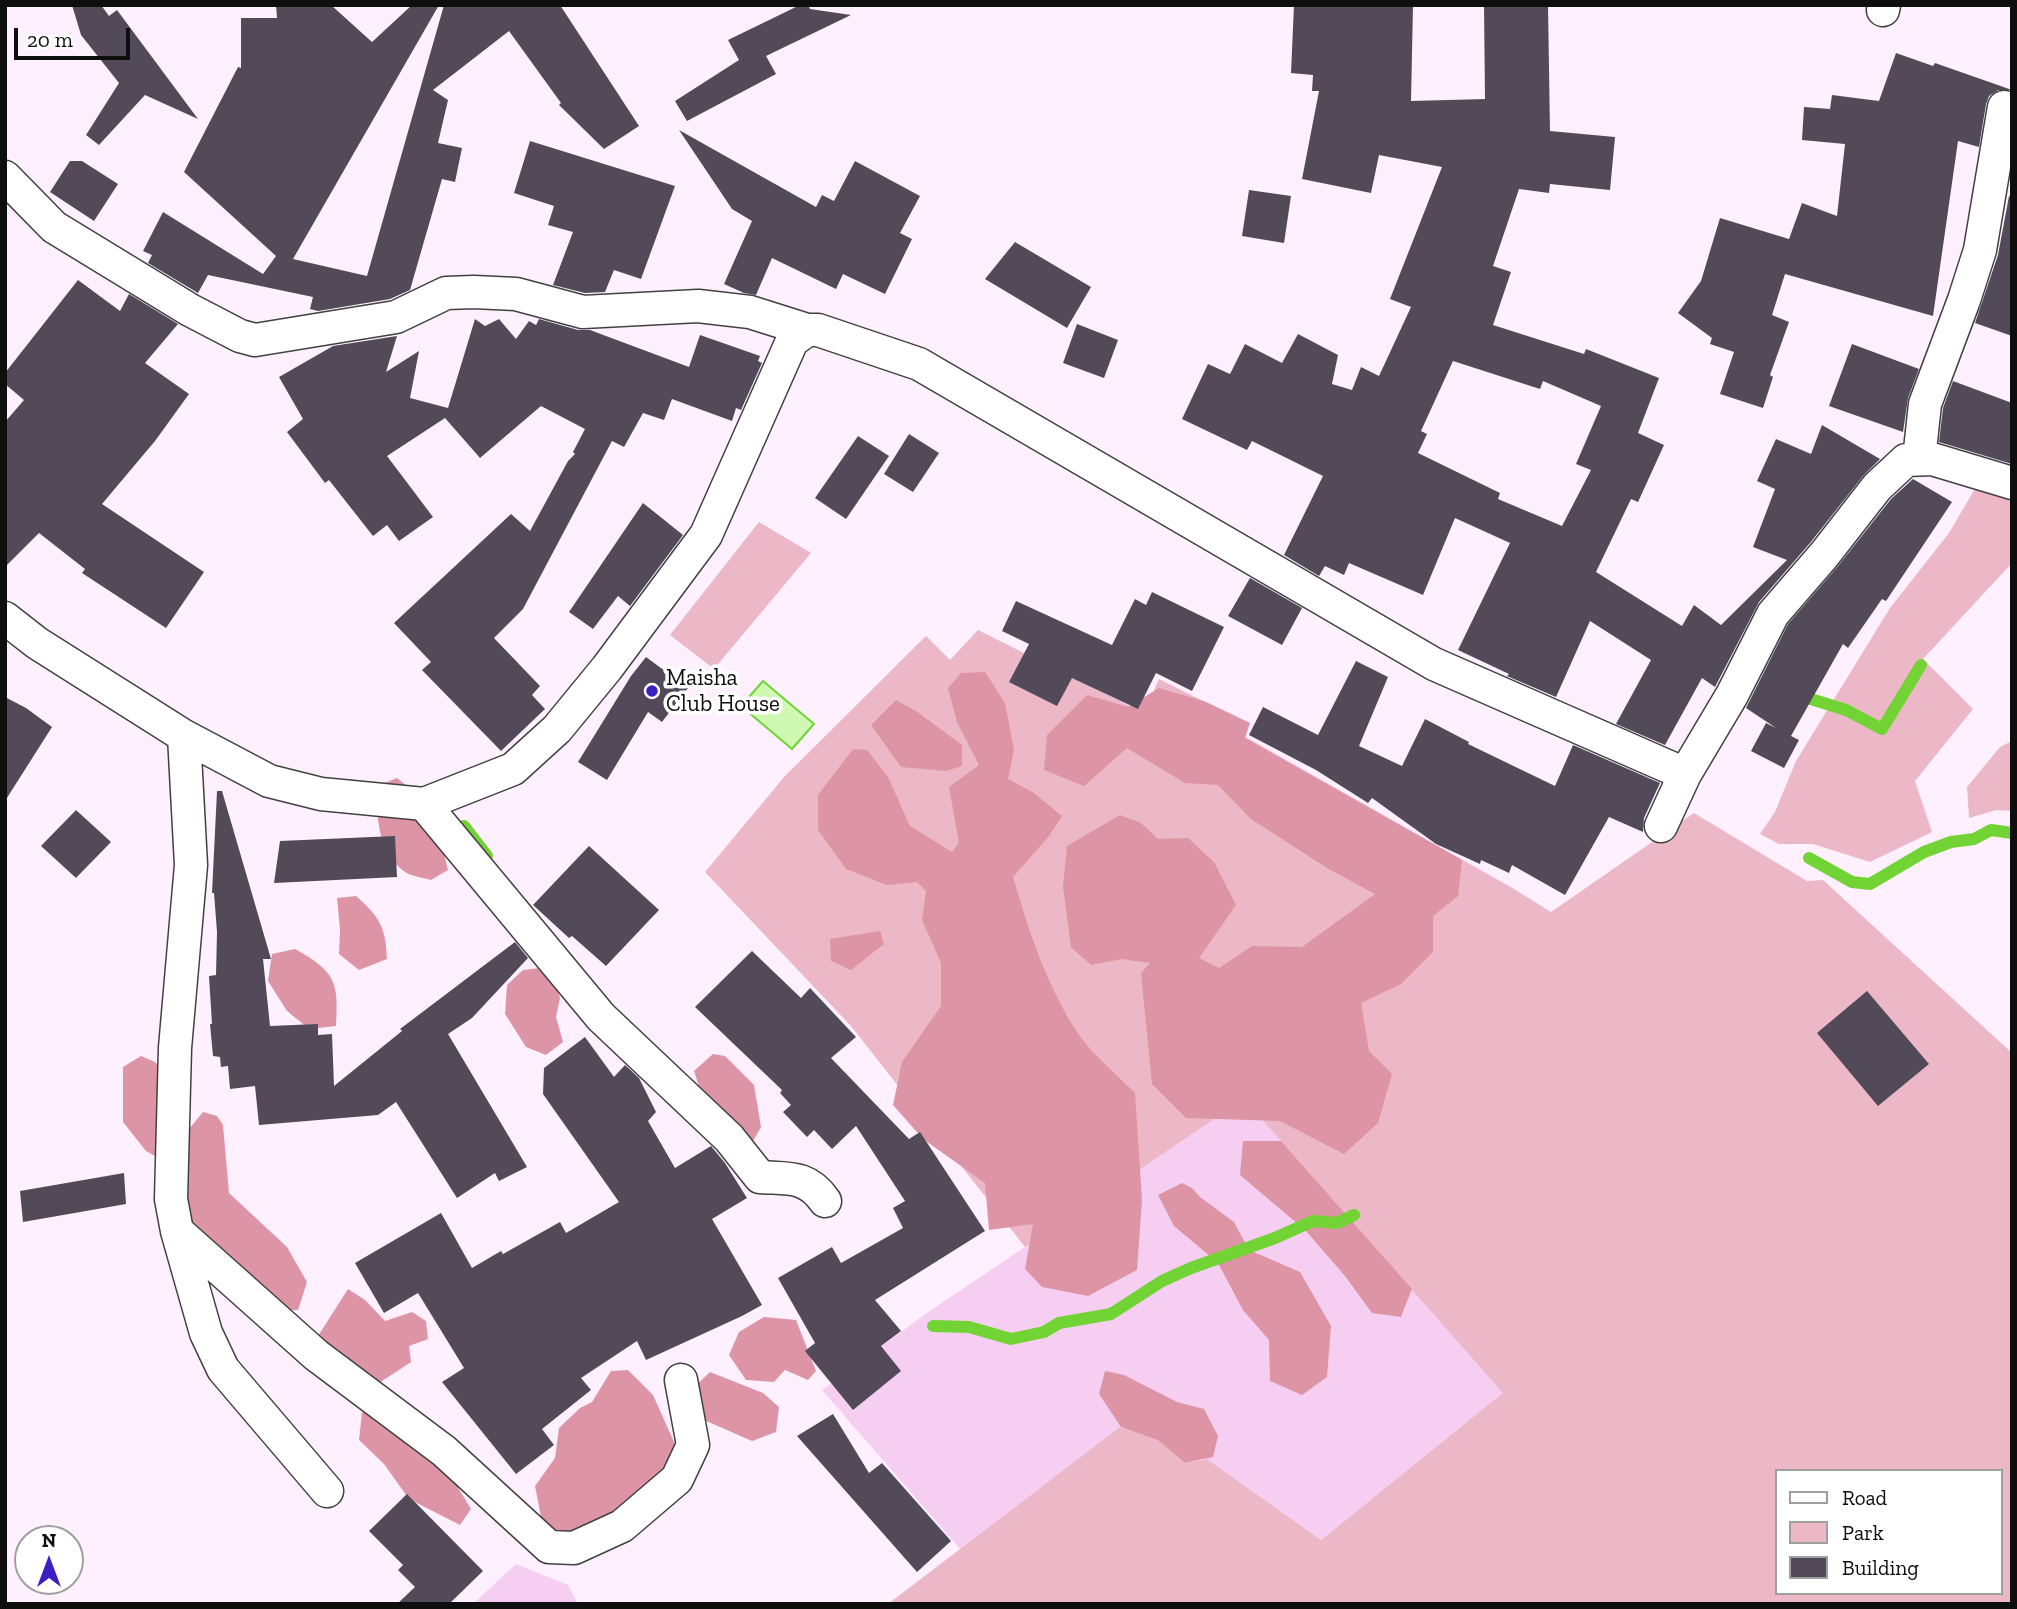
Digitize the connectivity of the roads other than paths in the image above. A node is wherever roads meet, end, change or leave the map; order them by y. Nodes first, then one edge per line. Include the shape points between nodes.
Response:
1 (2004, 107) dead end
2 (5, 177) edge
3 (807, 330) junction
4 (1919, 459) junction
5 (2012, 483) edge
6 (5, 618) edge
7 (184, 736) junction
8 (1685, 774) junction
9 (424, 804) junction
10 (1661, 826) dead end
11 (825, 1201) dead end
12 (177, 1231) junction
13 (681, 1380) dead end
14 (327, 1491) dead end

1 - 4 street via 1980,250 1925,404
2 - 3 street via 54,227 190,310 255,340 396,317 446,293 474,292 516,294 583,312 698,306 750,312
3 - 8 street via 827,331 919,364 1434,664
3 - 9 street via 792,341 706,535 607,668 557,729 513,769
4 - 5 street
4 - 8 street via 1906,460 1877,487 1773,614
6 - 7 street
7 - 9 street via 288,788
7 - 12 street via 191,865 175,1048 171,1199
8 - 10 street
9 - 11 street via 601,1017 729,1138 760,1177 800,1179
12 - 13 street via 316,1355 444,1451 549,1547 575,1548 622,1526 677,1479 693,1445
12 - 14 street via 206,1334 222,1369

